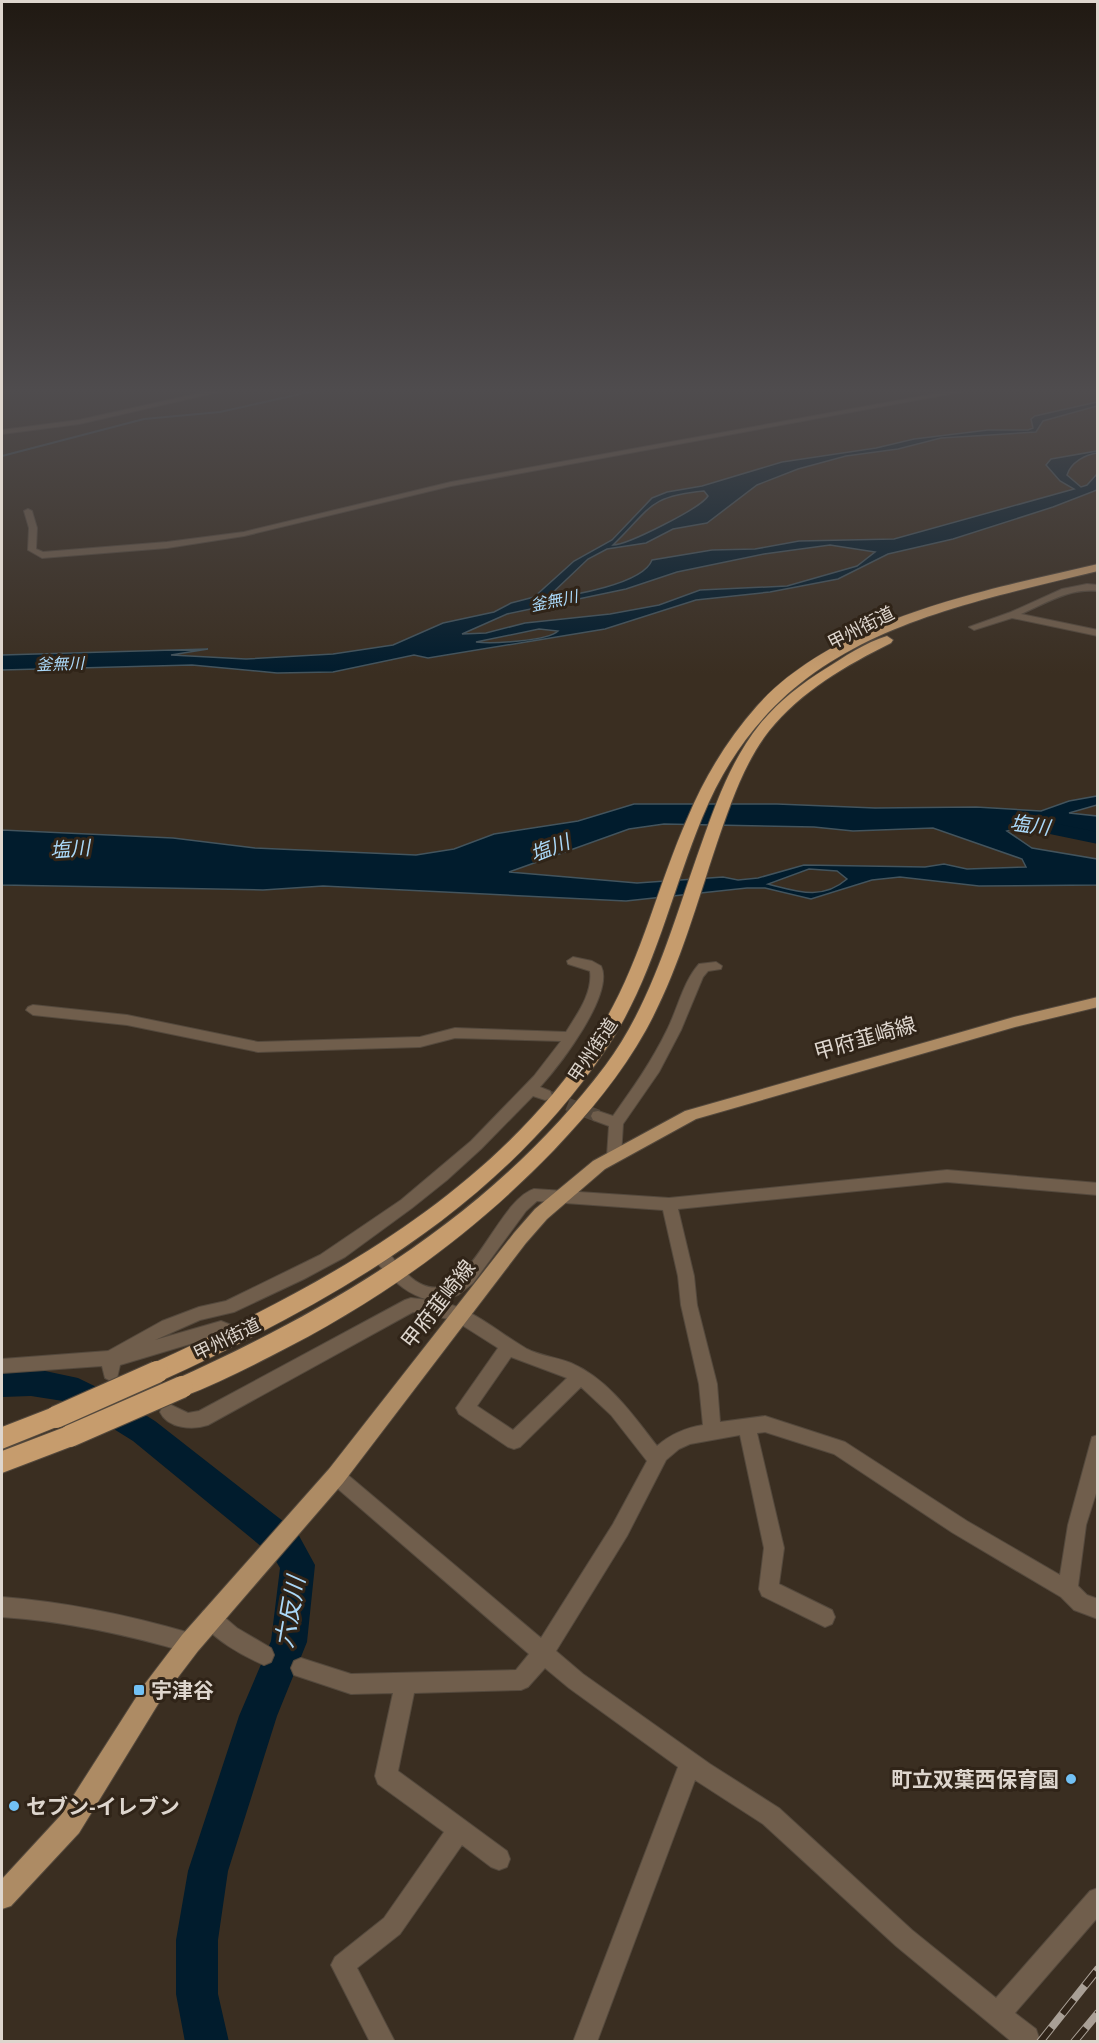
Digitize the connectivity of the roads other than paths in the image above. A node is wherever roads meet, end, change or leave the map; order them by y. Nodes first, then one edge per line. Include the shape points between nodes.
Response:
1 (455, 483) edge
2 (28, 511) dead end
3 (1098, 567) edge
4 (1098, 576) edge
5 (1059, 586) junction
6 (1098, 588) edge
7 (1012, 615) junction
8 (974, 627) dead end
9 (1098, 633) edge
10 (573, 961) dead end
11 (716, 966) dead end
12 (1098, 1002) edge
13 (33, 1010) dead end
14 (571, 1037) junction
15 (598, 1116) tunnel mouth
16 (616, 1123) junction
17 (614, 1156) junction
18 (1098, 1189) edge
19 (561, 1197) junction
20 (669, 1204) junction
21 (380, 1255) junction
22 (399, 1273) junction
23 (462, 1315) junction
24 (238, 1335) junction
25 (509, 1346) junction
26 (111, 1365) junction
27 (2, 1366) edge
28 (580, 1377) junction
29 (169, 1412) dead end
30 (63, 1426) junction
31 (747, 1426) junction
32 (712, 1431) junction
33 (2, 1438) edge
34 (1098, 1443) edge
35 (657, 1460) junction
36 (2, 1462) edge
37 (336, 1476) junction
38 (1068, 1590) junction
39 (2, 1607) edge
40 (1098, 1609) edge
41 (825, 1617) dead end
42 (210, 1618) junction
43 (190, 1643) junction
44 (543, 1653) junction
45 (264, 1655) dead end
46 (301, 1668) dead end
47 (406, 1683) junction
48 (690, 1763) junction
49 (458, 1831) junction
50 (499, 1859) dead end
51 (2, 1897) edge
52 (1098, 1899) edge
53 (999, 2013) junction
54 (1027, 2038) dead end
55 (590, 2039) edge
56 (383, 2042) edge

1 - 2 street via 286,525 167,545 42,555 32,550 33,528
3 - 5 highway, 甲州街道
4 - 5 highway, 甲州街道
5 - 6 street
5 - 7 street via 1033,607
5 - 21 highway, 甲州街道 via 938,608 888,626 839,649 769,699 726,751 696,813 651,943 599,1045 566,1091 515,1147 463,1193
5 - 22 highway, 甲州街道 via 951,615 900,634 856,655 787,704 749,751 719,817 652,999 624,1052 587,1101 535,1158 483,1209
7 - 8 street
7 - 9 street
10 - 14 street via 596,969 598,984
11 - 16 street via 704,968 697,975 675,1030 652,1072
12 - 17 main road, 甲府韮崎線 via 1014,1022 691,1115
13 - 14 street via 127,1020 258,1047 420,1041 455,1033
14 - 26 street via 538,1092 425,1188 336,1254 228,1307 213,1308 134,1343
15 - 16 street
16 - 17 street
17 - 19 main road, 甲府韮崎線
18 - 20 street via 947,1176
19 - 20 street
19 - 22 street via 534,1195 523,1202 468,1280 445,1295 415,1289
19 - 23 main road, 甲府韮崎線 via 520,1238
20 - 32 street via 708,1384
21 - 22 street
21 - 24 highway, 甲州街道
22 - 30 highway, 甲州街道, bridge via 239,1362 182,1387
23 - 25 street
23 - 29 street via 411,1305 202,1419 188,1420
23 - 37 main road, 甲府韮崎線
24 - 26 street via 221,1328 124,1357
24 - 30 highway, 甲州街道, bridge via 157,1372
25 - 28 street via 524,1356 566,1368
25 - 28 street via 465,1408 514,1441
26 - 27 street
28 - 35 street via 610,1398
30 - 33 highway, 甲州街道
30 - 36 highway, 甲州街道
31 - 32 street
31 - 38 street via 776,1426 839,1448 960,1527
31 - 41 street via 774,1548 769,1589
32 - 35 street via 672,1443
34 - 38 street via 1077,1525
35 - 44 street via 620,1530
37 - 42 main road, 甲府韮崎線
37 - 44 street
38 - 40 street via 1081,1603
39 - 43 street via 39,1609 113,1623
42 - 43 main road, 甲府韮崎線
42 - 45 street
43 - 51 main road, 甲府韮崎線 via 152,1693 70,1824
44 - 47 street via 521,1680
44 - 48 street via 576,1682
46 - 47 street via 351,1684
47 - 49 street via 386,1776
48 - 53 street via 771,1816 904,1938
48 - 55 street
49 - 50 street
49 - 56 street via 392,1926 343,1965
52 - 53 street
53 - 54 street

